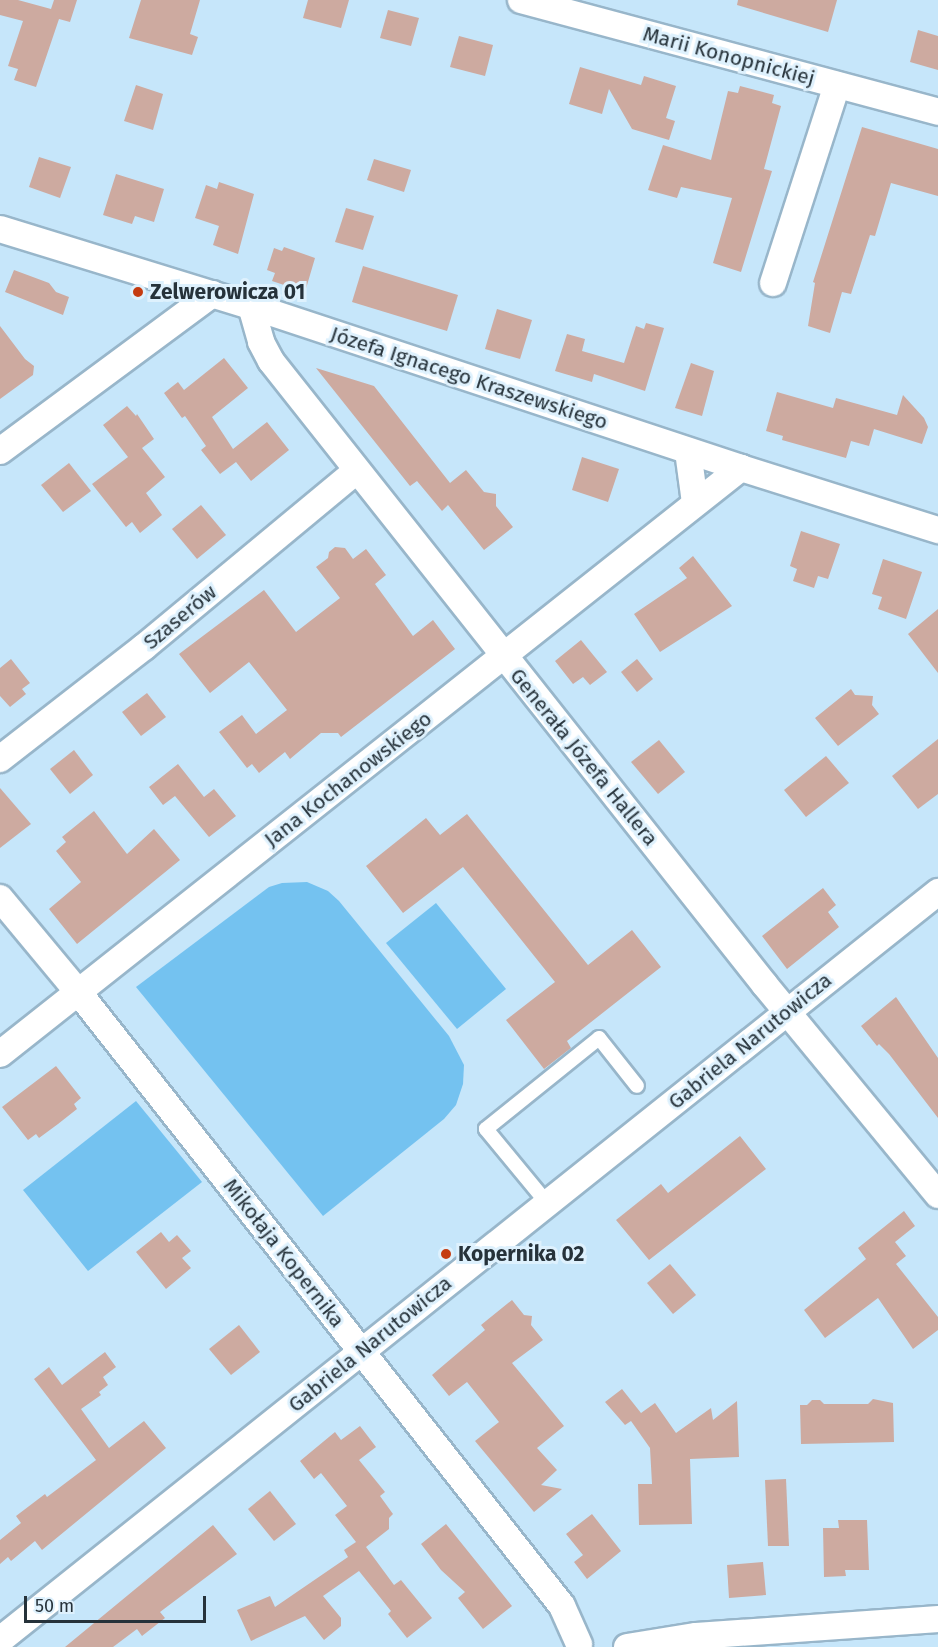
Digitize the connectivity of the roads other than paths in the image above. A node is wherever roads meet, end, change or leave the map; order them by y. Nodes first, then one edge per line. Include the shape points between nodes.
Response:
1 (521, 0) edge
2 (837, 85) junction
3 (938, 112) edge
4 (0, 229) edge
5 (773, 283) dead end
6 (212, 294) junction
7 (251, 306) junction
8 (0, 451) edge
9 (688, 451) junction
10 (741, 468) junction
11 (356, 471) junction
12 (695, 503) junction
13 (938, 530) edge
14 (503, 656) junction
15 (0, 759) edge
16 (938, 892) edge
17 (0, 898) edge
18 (79, 993) junction
19 (788, 1013) junction
20 (0, 1054) edge
21 (637, 1086) dead end
22 (938, 1195) edge
23 (547, 1203) junction
24 (361, 1351) junction
25 (938, 1619) edge
26 (0, 1640) edge
27 (580, 1646) edge
28 (627, 1647) edge

1 - 2 street, Marii Konopnickiej
2 - 3 street, Marii Konopnickiej
2 - 5 street
4 - 6 street, Józefa Ignacego Kraszewskiego
6 - 7 street, Józefa Ignacego Kraszewskiego
6 - 8 street
7 - 9 street, Józefa Ignacego Kraszewskiego
7 - 11 street, Generała Józefa Hallera via 271,362
9 - 10 street, Józefa Ignacego Kraszewskiego
9 - 12 street
10 - 12 street, Jana Kochanowskiego
10 - 13 street, Józefa Ignacego Kraszewskiego
11 - 14 street, Generała Józefa Hallera
11 - 15 street, Szaserów via 144,647
12 - 14 street, Jana Kochanowskiego
14 - 18 street, Jana Kochanowskiego
14 - 19 street, Generała Józefa Hallera
16 - 19 street, Gabriela Narutowicza
17 - 18 street, Mikołaja Kopernika
18 - 20 street, Jana Kochanowskiego
18 - 24 street, Mikołaja Kopernika
19 - 22 street, Generała Józefa Hallera
19 - 23 street, Gabriela Narutowicza
21 - 23 lane via 599,1038 486,1129
23 - 24 street, Gabriela Narutowicza
24 - 26 street, Gabriela Narutowicza
24 - 27 street, Mikołaja Kopernika via 562,1606
25 - 28 street via 696,1636

